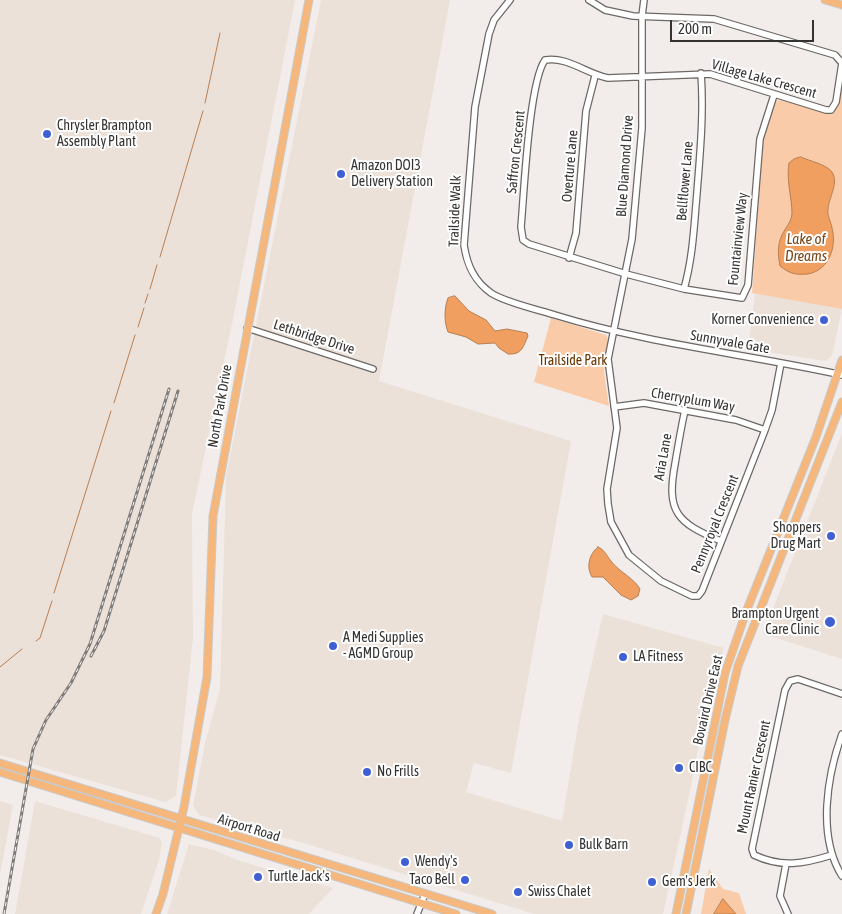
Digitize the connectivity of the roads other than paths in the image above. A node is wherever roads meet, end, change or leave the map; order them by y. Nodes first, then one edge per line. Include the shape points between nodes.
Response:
1 (309, 0) edge
2 (510, 0) edge
3 (589, 0) edge
4 (644, 0) edge
5 (825, 0) edge
6 (842, 5) edge
7 (642, 16) junction
8 (701, 73) junction
9 (594, 76) junction
10 (642, 77) junction
11 (774, 95) junction
12 (569, 258) junction
13 (626, 274) junction
14 (684, 289) junction
15 (247, 328) junction
16 (614, 332) junction
17 (842, 360) edge
18 (781, 363) junction
19 (373, 369) dead end
20 (840, 374) edge
21 (842, 402) edge
22 (614, 408) junction
23 (841, 408) edge
24 (685, 410) junction
25 (765, 430) junction
26 (722, 541) junction
27 (746, 612) junction
28 (755, 622) junction
29 (842, 694) edge
30 (842, 734) edge
31 (0, 763) edge
32 (0, 772) edge
33 (181, 820) junction
34 (178, 829) junction
35 (832, 855) junction
36 (786, 864) junction
37 (842, 876) edge
38 (425, 894) junction
39 (422, 903) junction
40 (156, 914) edge
41 (417, 914) edge
42 (456, 914) edge
43 (492, 914) edge
44 (676, 914) edge
45 (686, 914) edge
46 (788, 914) edge

1 - 15 main road, North Park Drive
2 - 16 street, Trailside Walk via 494,20 489,34 475,107 464,226 466,261 479,283 492,294
3 - 7 street via 605,10
4 - 7 street, Blue Diamond Drive
5 - 6 main road
7 - 10 street, Blue Diamond Drive
7 - 11 street, Village Lake Crescent via 714,19 836,55 842,63 836,102 831,110
8 - 10 street, Village Lake Crescent
8 - 11 street, Village Lake Crescent
8 - 14 street, Bellflower Lane via 700,160 693,246
9 - 10 street, Saffron Crescent
9 - 12 street, Overture Lane via 586,111 576,234
9 - 12 street, Saffron Crescent via 563,62 545,60 540,66 532,111 522,238 529,244
10 - 13 street, Blue Diamond Drive via 642,128
11 - 14 street, Fountainview Way via 760,139 745,294 742,298 734,298
12 - 13 street, Saffron Crescent
13 - 14 street, Fountainview Way
13 - 16 street, Blue Diamond Drive
15 - 19 street, Lethbridge Drive
15 - 33 main road, North Park Drive via 213,516 210,651
16 - 18 street, Sunnyvale Gate
16 - 22 street, Pennyroyal Crescent via 608,359
17 - 20 main road, Bovaird Drive East
18 - 20 street, Sunnyvale Gate
18 - 25 street, Pennyroyal Crescent
20 - 27 main road, Bovaird Drive East
21 - 23 main road, Bovaird Drive East
22 - 24 street, Cherryplum Way via 644,403
22 - 26 street, Pennyroyal Crescent via 617,428 607,490 608,504 611,522 629,555 661,581 698,596
23 - 28 main road, Bovaird Drive East
24 - 25 street, Cherryplum Way via 736,420
24 - 26 street, Aria Lane via 671,480 672,504 677,514 693,528
25 - 26 street, Pennyroyal Crescent
27 - 28 main road
27 - 44 main road, Bovaird Drive East via 722,685
28 - 45 main road, Bovaird Drive East via 728,702
29 - 36 street, Mount Ranier Crescent via 798,679 790,681 785,690 752,849 760,858
30 - 35 street via 826,808 826,828
31 - 33 main road, Airport Road
32 - 34 main road, Airport Road
33 - 34 main road, North Park Drive
33 - 38 main road, Airport Road
34 - 39 main road, Airport Road
34 - 40 main road, North Park Drive
35 - 36 street, Mount Ranier Crescent via 804,864
35 - 37 street
36 - 46 street via 780,896
38 - 39 street
38 - 43 main road, Airport Road
39 - 41 street
39 - 42 main road, Airport Road

